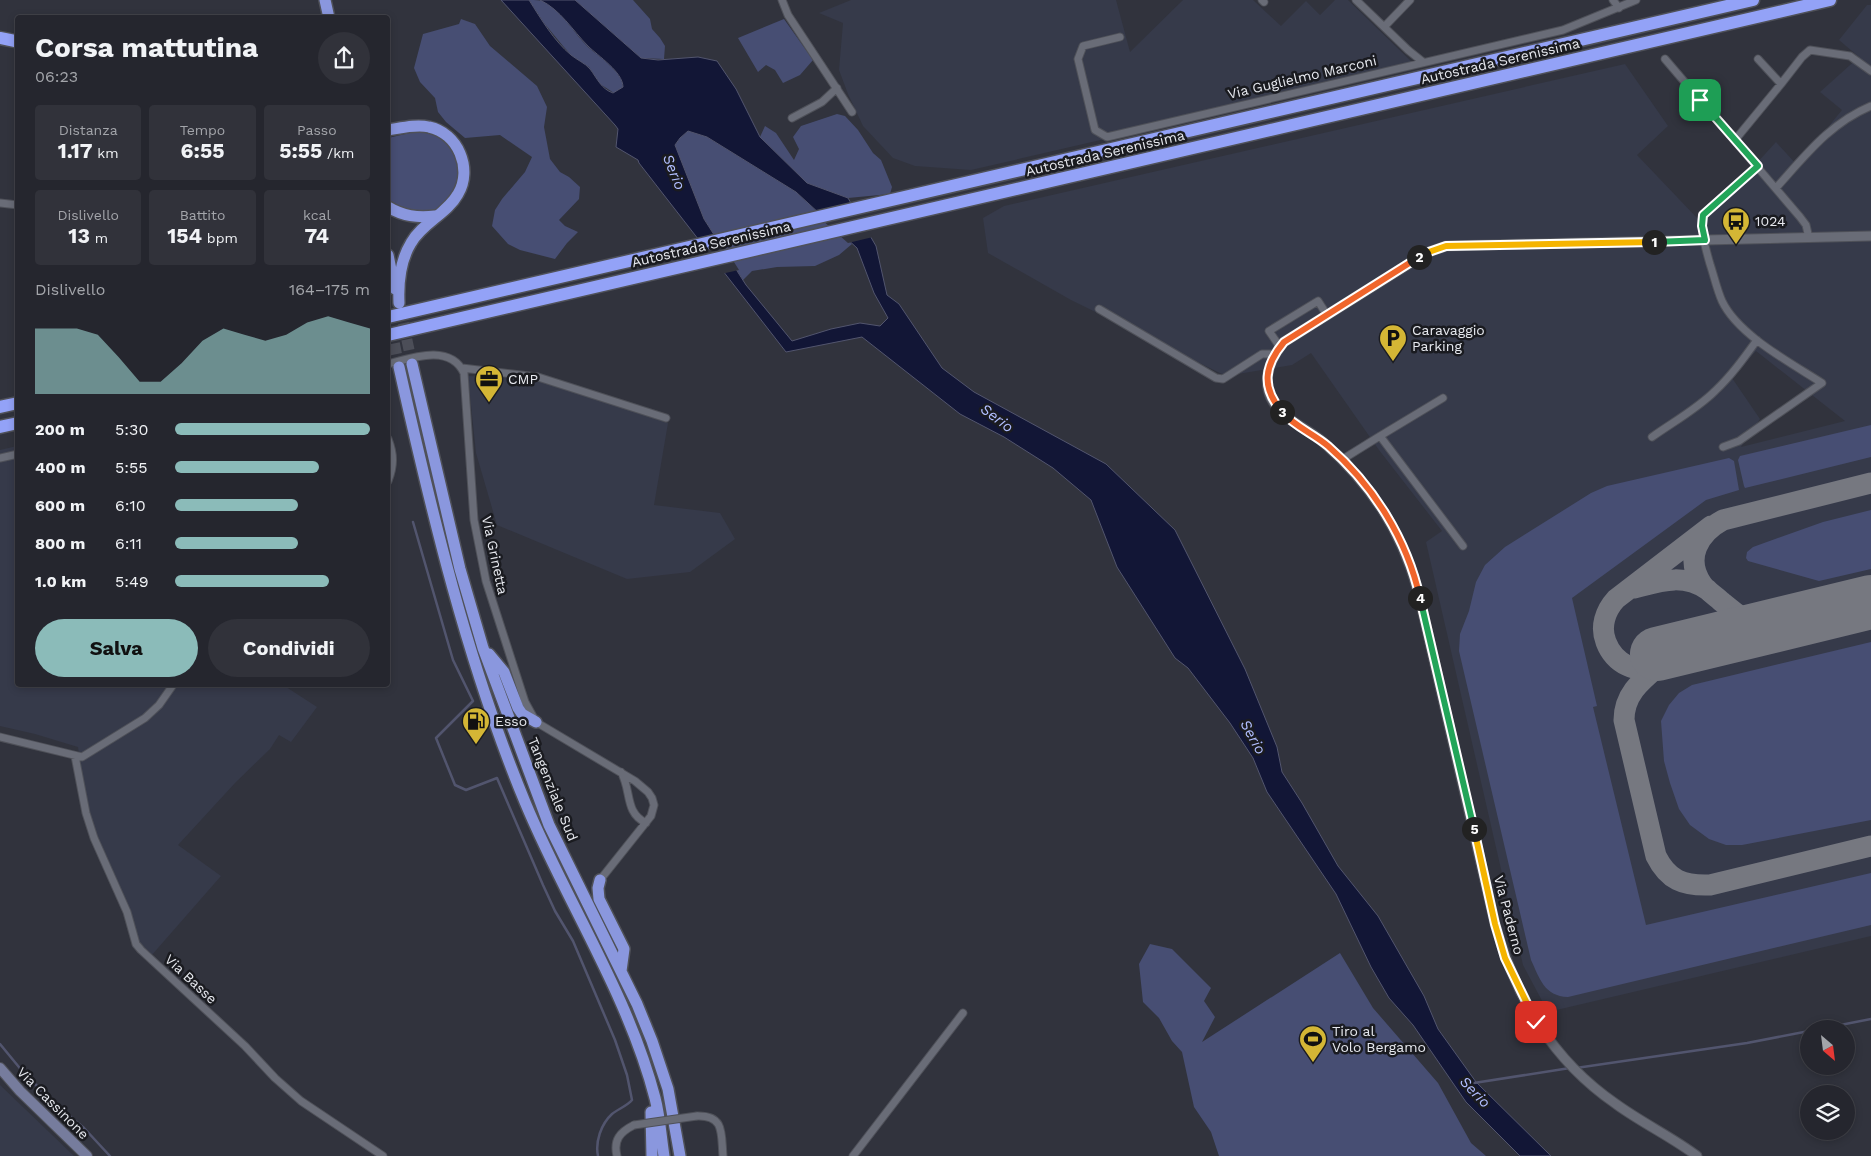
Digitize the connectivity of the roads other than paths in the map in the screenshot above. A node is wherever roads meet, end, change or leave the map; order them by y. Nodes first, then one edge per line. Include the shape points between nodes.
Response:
1 (319, 0) edge
2 (325, 0) edge
3 (782, 0) edge
4 (1356, 0) edge
5 (1410, 0) edge
6 (1613, 0) edge
7 (1636, 0) edge
8 (1753, 0) edge
9 (1830, 0) edge
10 (1619, 8) junction
11 (322, 15) edge
12 (328, 15) edge
13 (1384, 27) junction
14 (0, 36) edge
15 (1120, 37) dead end
16 (15, 41) edge
17 (1408, 50) junction
18 (1664, 59) dead end
19 (1758, 59) dead end
20 (1423, 62) junction
21 (1413, 64) junction
22 (1871, 71) edge
23 (1782, 84) junction
24 (837, 88) junction
25 (1871, 106) edge
26 (852, 112) dead end
27 (792, 118) dead end
28 (390, 130) edge
29 (1735, 140) junction
30 (1758, 166) junction
31 (1776, 188) junction
32 (0, 203) edge
33 (15, 205) edge
34 (390, 208) edge
35 (435, 216) junction
36 (1871, 236) edge
37 (1809, 238) junction
38 (1705, 240) junction
39 (390, 264) edge
40 (1099, 309) dead end
41 (1327, 315) junction
42 (390, 317) edge
43 (390, 335) edge
44 (1757, 340) junction
45 (1278, 350) junction
46 (412, 364) tunnel mouth
47 (393, 366) edge
48 (462, 368) junction
49 (1444, 398) dead end
50 (15, 404) edge
51 (0, 407) edge
52 (666, 418) dead end
53 (15, 423) edge
54 (0, 427) edge
55 (1380, 436) junction
56 (1652, 437) dead end
57 (390, 444) edge
58 (1723, 447) dead end
59 (15, 455) edge
60 (0, 458) edge
61 (1343, 459) junction
62 (390, 476) edge
63 (1462, 546) dead end
64 (484, 648) junction
65 (172, 687) edge
66 (536, 722) junction
67 (0, 737) edge
68 (75, 756) junction
69 (621, 772) junction
70 (646, 823) junction
71 (600, 880) joint
72 (621, 971) junction
73 (963, 1013) dead end
74 (0, 1068) edge
75 (655, 1099) junction
76 (87, 1156) edge
77 (383, 1156) edge
78 (617, 1156) edge
79 (652, 1156) edge
80 (664, 1156) edge
81 (680, 1156) edge
82 (723, 1156) edge
83 (853, 1156) edge
84 (1697, 1156) edge

1 - 11 highway
2 - 12 highway
3 - 24 street via 788,15
4 - 13 street
5 - 13 street
6 - 10 street
7 - 10 street, Via Guglielmo Marconi
8 - 42 highway, Autostrada Serenissima
9 - 43 highway, Autostrada Serenissima
10 - 20 street, Via Guglielmo Marconi via 1563,30
13 - 17 street
14 - 16 highway
15 - 21 street, Via Guglielmo Marconi via 1083,46 1078,59 1095,130 1107,137
17 - 20 street
17 - 21 street
18 - 29 street
19 - 23 street
20 - 21 street, Via Guglielmo Marconi
22 - 23 street via 1850,56 1810,50
23 - 29 street
24 - 26 street
24 - 27 street via 822,102
25 - 31 street via 1828,132
28 - 35 highway via 417,126 440,130 460,152 464,174 462,185 453,202
29 - 30 street
30 - 31 street
30 - 38 street via 1703,215
31 - 37 street via 1806,224
32 - 33 street
34 - 35 highway via 405,215
35 - 39 highway via 415,236 406,252 400,277 399,303
36 - 37 street
37 - 38 street
38 - 41 street via 1446,246 1426,253
38 - 44 street via 1722,302 1742,328
40 - 45 street via 1216,378 1223,378 1262,354
41 - 45 street
41 - 45 street via 1318,301 1269,331
44 - 56 street via 1733,373 1714,392
44 - 58 street via 1822,383 1739,441
45 - 61 street, Via Paderno via 1271,361 1267,382 1276,405 1284,415
46 - 64 highway, Tangenziale Sud via 460,569
47 - 48 street via 426,355 438,355 449,358
47 - 75 highway via 444,559 504,748 545,848 627,1016
48 - 52 street via 538,377
48 - 66 street, Via Grinetta via 474,520 486,581 525,702
49 - 55 street
50 - 51 highway
53 - 54 highway
55 - 61 street
55 - 63 street
57 - 62 street via 394,460
59 - 60 street
61 - 84 street, Via Paderno via 1382,506 1413,573 1495,924 1505,958 1536,1022 1584,1080
64 - 66 highway via 504,672 522,714
64 - 72 highway, Tangenziale Sud via 549,825
65 - 68 street via 145,718 88,754
66 - 69 street
67 - 68 street
68 - 77 street, Via Basse via 94,838 127,912 136,944 301,1101
69 - 70 street via 631,809
69 - 70 street via 652,798 654,811
70 - 71 street
71 - 72 highway via 599,900 624,949
72 - 81 highway, Tangenziale Sud via 652,1041 668,1089
73 - 83 street
74 - 76 main road, Via Cassinone
75 - 79 highway via 651,1110
75 - 80 highway
78 - 82 street, bridge via 617,1137 634,1125 697,1116 710,1117 720,1125

